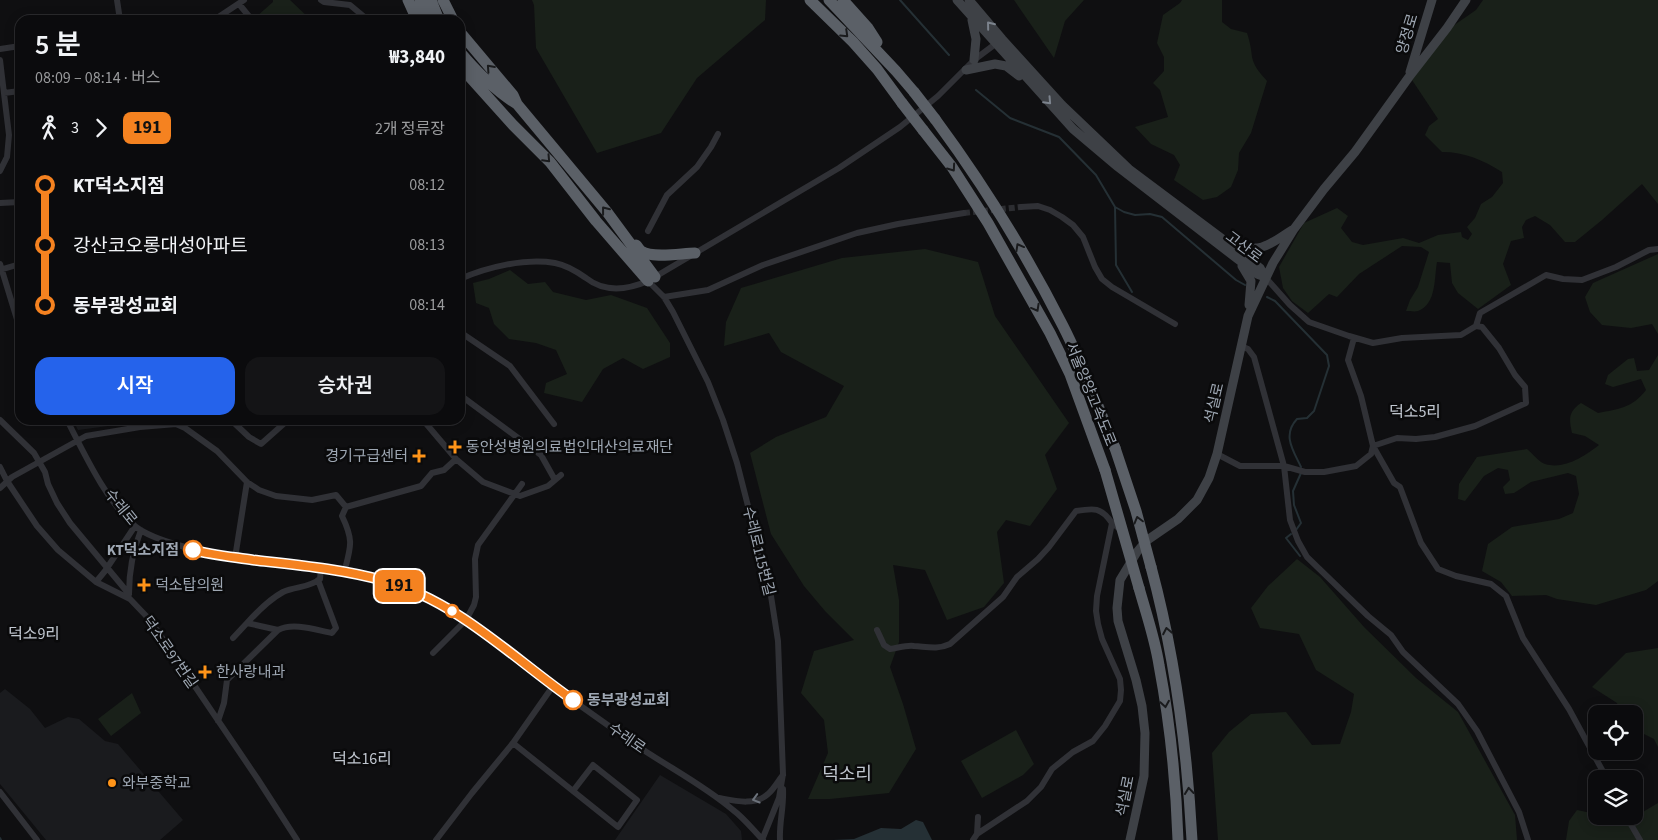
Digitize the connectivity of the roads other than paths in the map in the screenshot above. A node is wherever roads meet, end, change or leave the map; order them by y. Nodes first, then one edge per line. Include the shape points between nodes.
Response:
1 (117, 0) edge
2 (321, 0) edge
3 (408, 0) edge
4 (420, 0) edge
5 (431, 0) edge
6 (443, 0) edge
7 (806, 0) edge
8 (810, 0) edge
9 (829, 0) edge
10 (843, 0) edge
11 (956, 0) edge
12 (969, 0) edge
13 (1432, 0) edge
14 (1466, 0) edge
15 (242, 2) edge
16 (119, 15) edge
17 (222, 15) edge
18 (249, 15) edge
19 (362, 15) edge
20 (415, 15) edge
21 (425, 15) edge
22 (437, 15) edge
23 (450, 15) edge
24 (970, 16) junction
25 (832, 21) junction
26 (465, 38) edge
27 (999, 41) junction
28 (15, 47) edge
29 (0, 49) edge
30 (1416, 49) junction
31 (1428, 52) junction
32 (465, 58) edge
33 (0, 60) edge
34 (974, 60) junction
35 (966, 70) junction
36 (896, 71) junction
37 (465, 72) edge
38 (1409, 77) junction
39 (465, 82) edge
40 (1036, 88) junction
41 (15, 92) edge
42 (4, 93) junction
43 (517, 104) junction
44 (513, 125) junction
45 (718, 134) dead end
46 (0, 171) edge
47 (15, 202) edge
48 (0, 203) edge
49 (1021, 207) tunnel mouth
50 (964, 213) tunnel mouth
51 (1294, 229) junction
52 (620, 230) junction
53 (648, 231) dead end
54 (1232, 246) junction
55 (1658, 249) edge
56 (695, 254) junction
57 (1239, 261) junction
58 (15, 265) edge
59 (1, 268) edge
60 (465, 277) edge
61 (1265, 277) junction
62 (651, 279) junction
63 (664, 297) junction
64 (15, 313) edge
65 (1248, 316) junction
66 (1175, 324) dead end
67 (1476, 326) junction
68 (465, 335) edge
69 (1354, 338) junction
70 (1241, 346) junction
71 (465, 399) edge
72 (0, 420) edge
73 (554, 424) dead end
74 (70, 425) edge
75 (164, 425) edge
76 (178, 425) edge
77 (236, 425) edge
78 (282, 425) edge
79 (426, 425) edge
80 (78, 440) junction
81 (1373, 446) junction
82 (1217, 454) junction
83 (456, 459) junction
84 (39, 461) junction
85 (1284, 466) junction
86 (0, 467) edge
87 (7, 481) junction
88 (247, 482) junction
89 (522, 484) dead end
90 (0, 488) edge
91 (514, 494) junction
92 (346, 507) junction
93 (1112, 523) junction
94 (138, 528) junction
95 (1137, 552) junction
96 (235, 558) junction
97 (107, 567) junction
98 (321, 568) junction
99 (344, 573) junction
100 (318, 580) junction
101 (96, 582) junction
102 (129, 597) junction
103 (466, 620) junction
104 (247, 623) junction
105 (278, 630) junction
106 (877, 630) dead end
107 (233, 638) dead end
108 (433, 652) dead end
109 (553, 686) junction
110 (218, 722) junction
111 (513, 743) junction
112 (1602, 770) edge
113 (783, 775) junction
114 (573, 791) junction
115 (0, 792) edge
116 (718, 798) junction
117 (978, 817) dead end
118 (1631, 825) edge
119 (975, 837) edge
120 (37, 840) edge
121 (297, 840) edge
122 (436, 840) edge
123 (762, 840) edge
124 (780, 840) edge
125 (1130, 840) edge
126 (1178, 840) edge
127 (1192, 840) edge
128 (1528, 840) edge
129 (1640, 840) edge

1 - 16 street
2 - 19 street via 350,5
3 - 20 highway
4 - 21 highway
5 - 22 highway
6 - 23 highway
7 - 25 highway
8 - 25 highway, 서울양양고속도로
9 - 36 highway, 서울양양고속도로
10 - 36 highway via 868,28
11 - 24 main road, 고산로
27 -> 12 main road, 고산로
13 - 30 main road, 양정로
14 - 31 main road, 석실로
15 - 17 street
15 - 18 street
24 - 27 main road, 고산로
24 - 34 main road via 975,28
25 -> 126 highway, 서울양양고속도로, bridge via 877,69 952,167 988,223 1070,374 1105,470 1160,673 1169,728
43 -> 26 highway
27 - 34 street
27 - 40 main road, 고산로
27 - 54 main road, 고산로 via 1129,169
28 - 29 street
30 - 31 main road
30 - 38 main road, 양정로
31 - 38 main road, 석실로
32 - 43 highway via 504,96
33 - 42 street
34 - 35 street
35 - 40 main road via 995,64 1006,66
35 - 56 street via 900,127 839,168
127 -> 36 highway, 서울양양고속도로, bridge via 1179,698 1163,613 1115,448 1063,326 992,199
37 - 44 highway
38 - 51 main road, 석실로
39 - 44 highway
40 -> 57 main road, 고산로 via 1073,129
41 - 42 street
42 - 46 street via 8,157
52 -> 43 highway
44 -> 62 highway via 550,162 596,221
45 - 53 street via 697,167 667,196
47 - 48 street
49 - 66 street via 1038,206 1050,210 1073,225 1083,237 1102,279
50 - 63 street via 857,233 762,265 708,290
51 - 54 main road via 1261,249
51 - 61 main road, 석실로
52 - 56 highway via 642,252
52 - 62 highway
54 - 61 main road, 고산로 via 1260,268
55 - 67 street via 1648,250 1582,280 1546,276 1480,313
56 - 62 street
57 - 61 main road, 고산로
57 - 65 main road via 1251,281
58 - 59 street
59 - 64 street
60 - 62 street via 479,270 541,262 576,270 592,282 615,289 632,288
61 - 65 main road, 석실로
61 - 69 street via 1309,322
62 - 63 street, 수레로115번길
63 - 113 street, 수레로115번길 via 708,382 723,420 771,596 778,641
65 - 70 main road, 석실로
67 - 69 street via 1461,335 1373,343
67 - 81 street via 1482,328 1499,348 1525,387 1526,403 1475,426 1435,437 1397,438
68 - 73 street via 510,366
69 - 81 street via 1348,360
70 - 82 main road, 석실로
70 - 85 street via 1254,357
71 - 91 street via 541,455 558,477 548,486 520,496
72 - 84 street
74 - 80 street, 수레로
75 - 80 street via 86,436
76 - 88 street via 217,451
77 - 78 street via 261,444
79 - 83 street
80 - 84 street
80 - 94 street, 수레로 via 110,498
81 - 85 street via 1371,454 1356,466 1324,472 1305,472
81 - 112 street via 1394,483 1400,487 1421,543 1438,569 1491,584 1506,596 1523,638 1569,709
82 - 85 street via 1240,466
82 - 95 main road, 석실로 via 1197,500
83 - 91 street via 483,482
83 - 92 street via 444,470 432,473 421,486
84 - 87 street
84 - 97 street via 57,503
85 - 128 street via 1290,520 1307,557 1391,635 1403,652 1458,704 1477,731 1514,804
86 - 87 street, 덕소로97번길
87 - 90 street
87 - 101 street, 덕소로97번길 via 45,537
88 - 92 street via 276,496 312,500 336,495
88 - 96 street
89 - 91 street
91 - 103 street via 478,545 476,596
92 - 99 street via 342,516 350,533 350,549
93 - 95 street via 1125,533 1132,550
93 - 106 street via 1099,510 1076,511 1049,547 1017,577 1003,596 942,648 913,646 890,649 884,645
93 - 119 street via 1096,610 1102,639 1120,679 1120,701 1093,741 1072,752 1052,769 1027,801
94 - 96 street, 수레로 via 170,543
94 - 97 street
94 - 102 street
95 - 125 main road, 석실로 via 1120,580 1117,608 1142,706 1145,733 1144,776
96 - 98 street, 수레로
97 - 101 street
97 - 102 street
98 - 99 street, 수레로
98 - 100 street
99 - 103 street, 수레로 via 386,581
100 - 104 street via 312,585 284,592
100 - 105 street via 336,628 332,633 291,626
101 - 102 street, 덕소로97번길
102 - 110 street, 덕소로97번길 via 150,620
103 - 108 street
103 - 109 street, 수레로
104 - 105 street
104 - 107 street
105 - 110 street via 227,680
109 - 111 street
109 - 116 street, 수레로
110 - 121 street, 덕소로97번길
111 - 114 street
111 - 122 street
113 -> 116 street via 760,799 738,802
113 - 123 street, 수레로115번길 via 779,798
113 - 124 street
114 - 114 street via 618,827 638,800 593,765
115 - 120 street
116 - 123 street, 수레로
117 - 119 street
118 - 129 street

